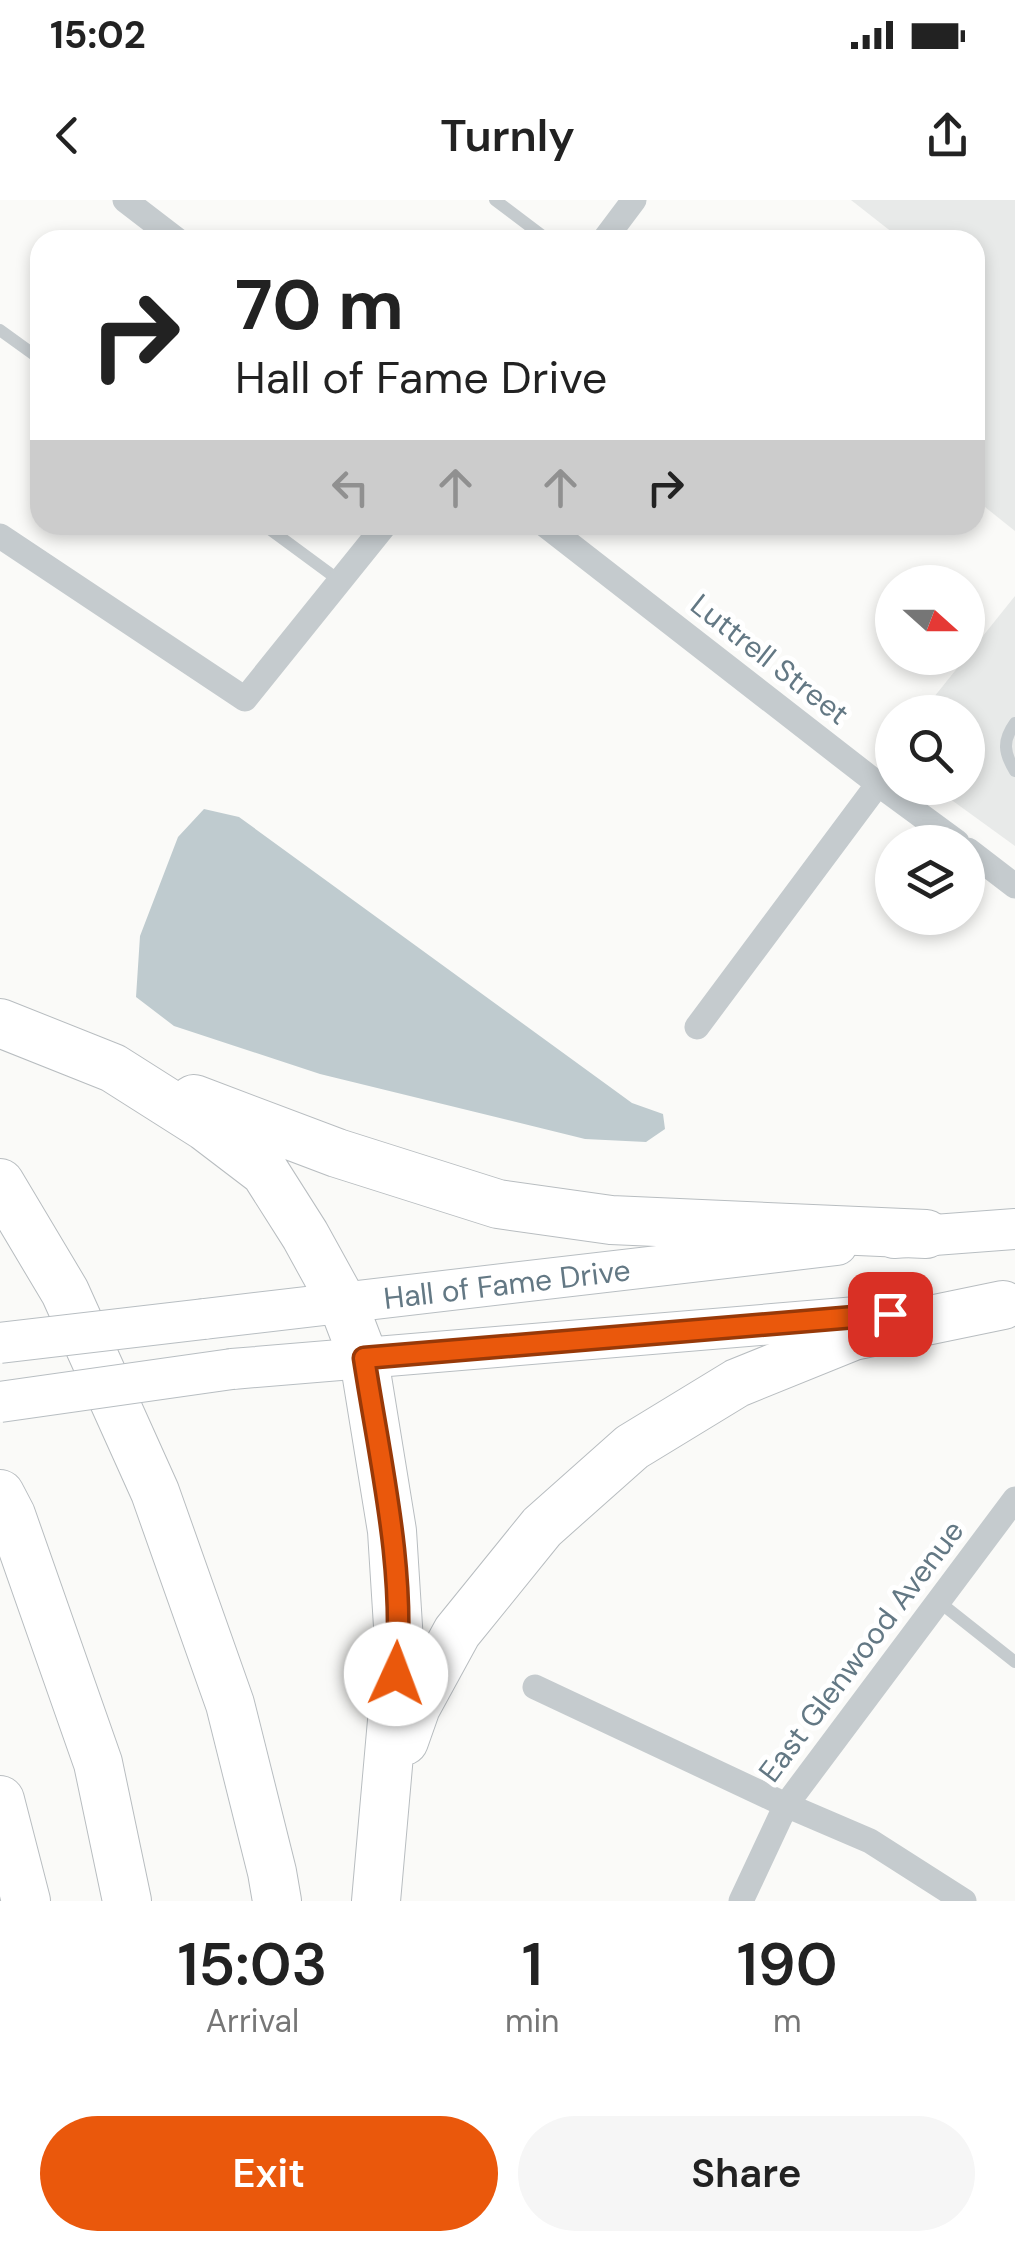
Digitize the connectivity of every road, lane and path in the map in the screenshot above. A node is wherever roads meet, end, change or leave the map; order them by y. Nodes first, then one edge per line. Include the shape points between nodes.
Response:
1 (126, 200) edge
2 (495, 200) edge
3 (634, 200) edge
4 (164, 230) edge
5 (535, 230) edge
6 (612, 230) edge
7 (0, 330) edge
8 (30, 352) edge
9 (277, 535) edge
10 (377, 535) edge
11 (558, 535) edge
12 (0, 536) edge
13 (340, 582) junction
14 (1015, 723) edge
15 (1015, 771) edge
16 (875, 782) edge
17 (875, 788) edge
18 (907, 805) edge
19 (934, 825) edge
20 (985, 863) edge
21 (1015, 886) edge
22 (5, 1025) edge
23 (698, 1027) dead end
24 (113, 1068) junction
25 (0, 1183) edge
26 (1015, 1229) edge
27 (926, 1234) junction
28 (343, 1304) junction
29 (1009, 1305) edge
30 (0, 1343) edge
31 (364, 1358) junction
32 (0, 1402) edge
33 (0, 1494) edge
34 (1015, 1499) edge
35 (938, 1602) junction
36 (1015, 1662) edge
37 (535, 1687) dead end
38 (0, 1800) edge
39 (384, 1802) junction
40 (786, 1804) junction
41 (26, 1901) edge
42 (128, 1901) edge
43 (277, 1901) edge
44 (376, 1901) edge
45 (741, 1901) edge
46 (964, 1901) edge

1 - 4 street
2 - 5 lane
3 - 6 street
7 - 8 lane
9 - 13 lane
10 - 13 street
11 - 16 street, Luttrell Street
12 - 13 street via 244,698
14 - 15 lane via 1004,753
17 - 23 street
18 - 19 street, Luttrell Street
20 - 21 street
22 - 24 highway
24 - 27 highway via 337,1153 498,1204 612,1220
24 - 28 highway via 264,1172
25 - 43 highway via 65,1292 155,1492 230,1704
26 - 27 main road, Hall of Fame Drive
27 - 28 main road, Hall of Fame Drive
28 - 30 main road, Hall of Fame Drive, bridge
28 - 31 highway
29 - 31 main road, Hall of Fame Drive
29 - 39 highway via 853,1336 737,1383 632,1448 542,1526 457,1632 416,1707
31 - 32 main road, Hall of Fame Drive, bridge
31 - 39 highway via 392,1531 399,1642
33 - 42 highway via 98,1763
34 - 35 street, East Glenwood Avenue
35 - 36 lane
35 - 40 street, East Glenwood Avenue
37 - 40 street
38 - 41 highway
39 - 44 highway
40 - 45 street, East Glenwood Avenue
40 - 46 street via 870,1841

